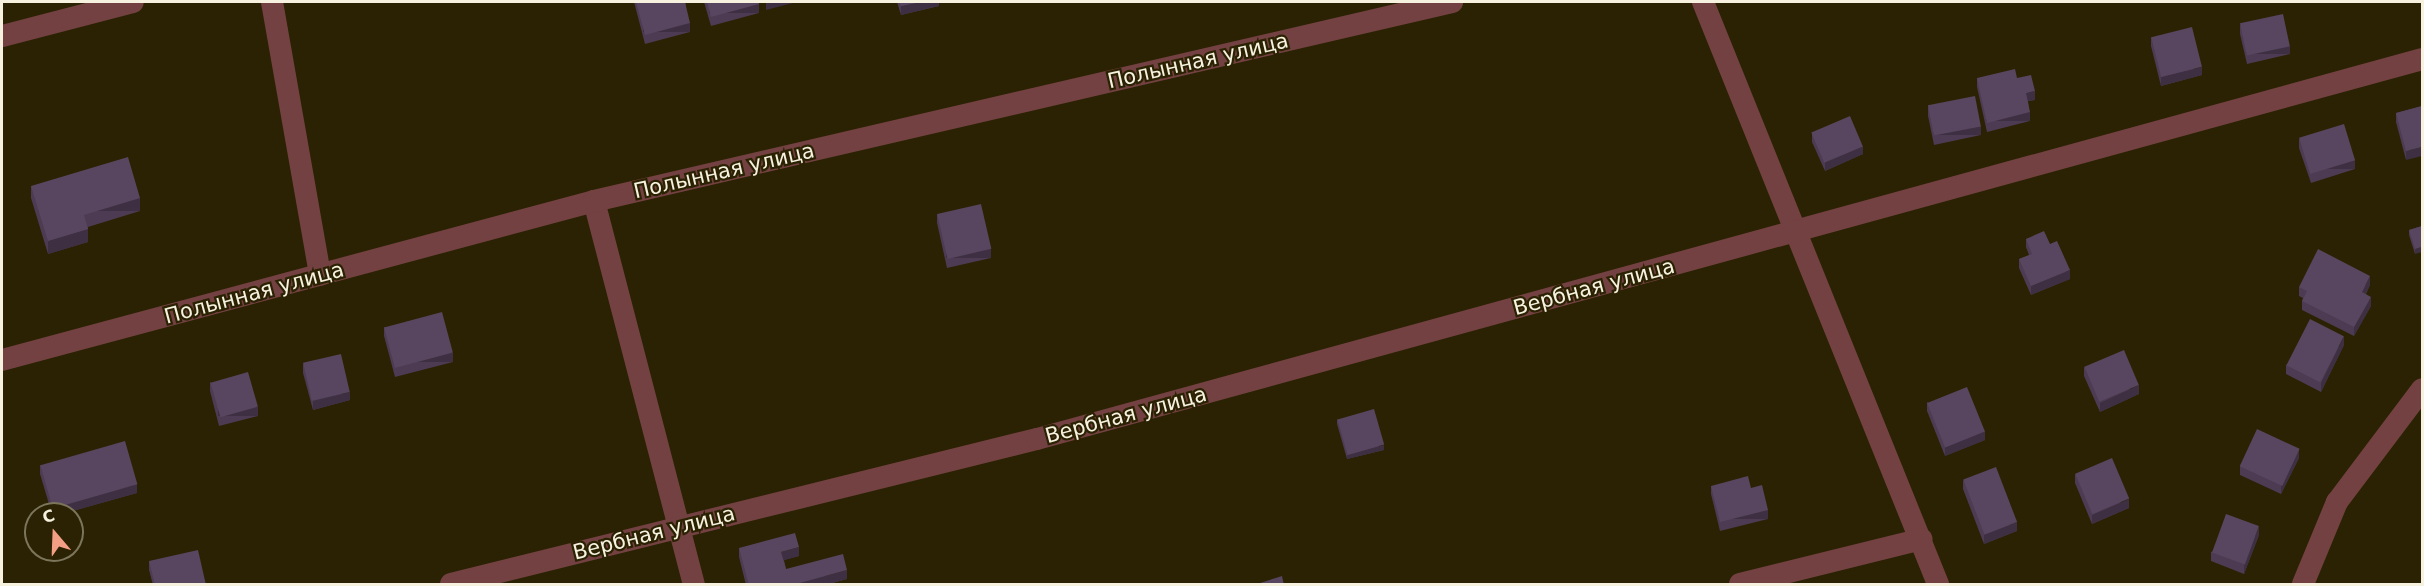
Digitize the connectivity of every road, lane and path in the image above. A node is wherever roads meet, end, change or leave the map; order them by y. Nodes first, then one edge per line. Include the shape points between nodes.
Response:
1 (133, 2) edge
2 (272, 2) edge
3 (1452, 2) edge
4 (1703, 2) edge
5 (2, 36) edge
6 (2422, 59) edge
7 (594, 201) junction
8 (1796, 232) junction
9 (321, 275) junction
10 (2, 360) edge
11 (2422, 389) edge
12 (679, 526) junction
13 (1922, 539) junction
14 (452, 585) edge
15 (694, 585) edge
16 (1740, 585) edge
17 (1938, 585) edge
18 (2303, 585) edge

1 - 5 street
2 - 9 street
3 - 7 street, Полынная улица
4 - 8 street
6 - 8 street, Вербная улица
7 - 9 street, Полынная улица
7 - 12 street
8 - 12 street, Вербная улица via 1037,439
8 - 13 street
9 - 10 street, Полынная улица
11 - 18 street via 2337,502
12 - 14 street, Вербная улица
12 - 15 street
13 - 16 street
13 - 17 street

